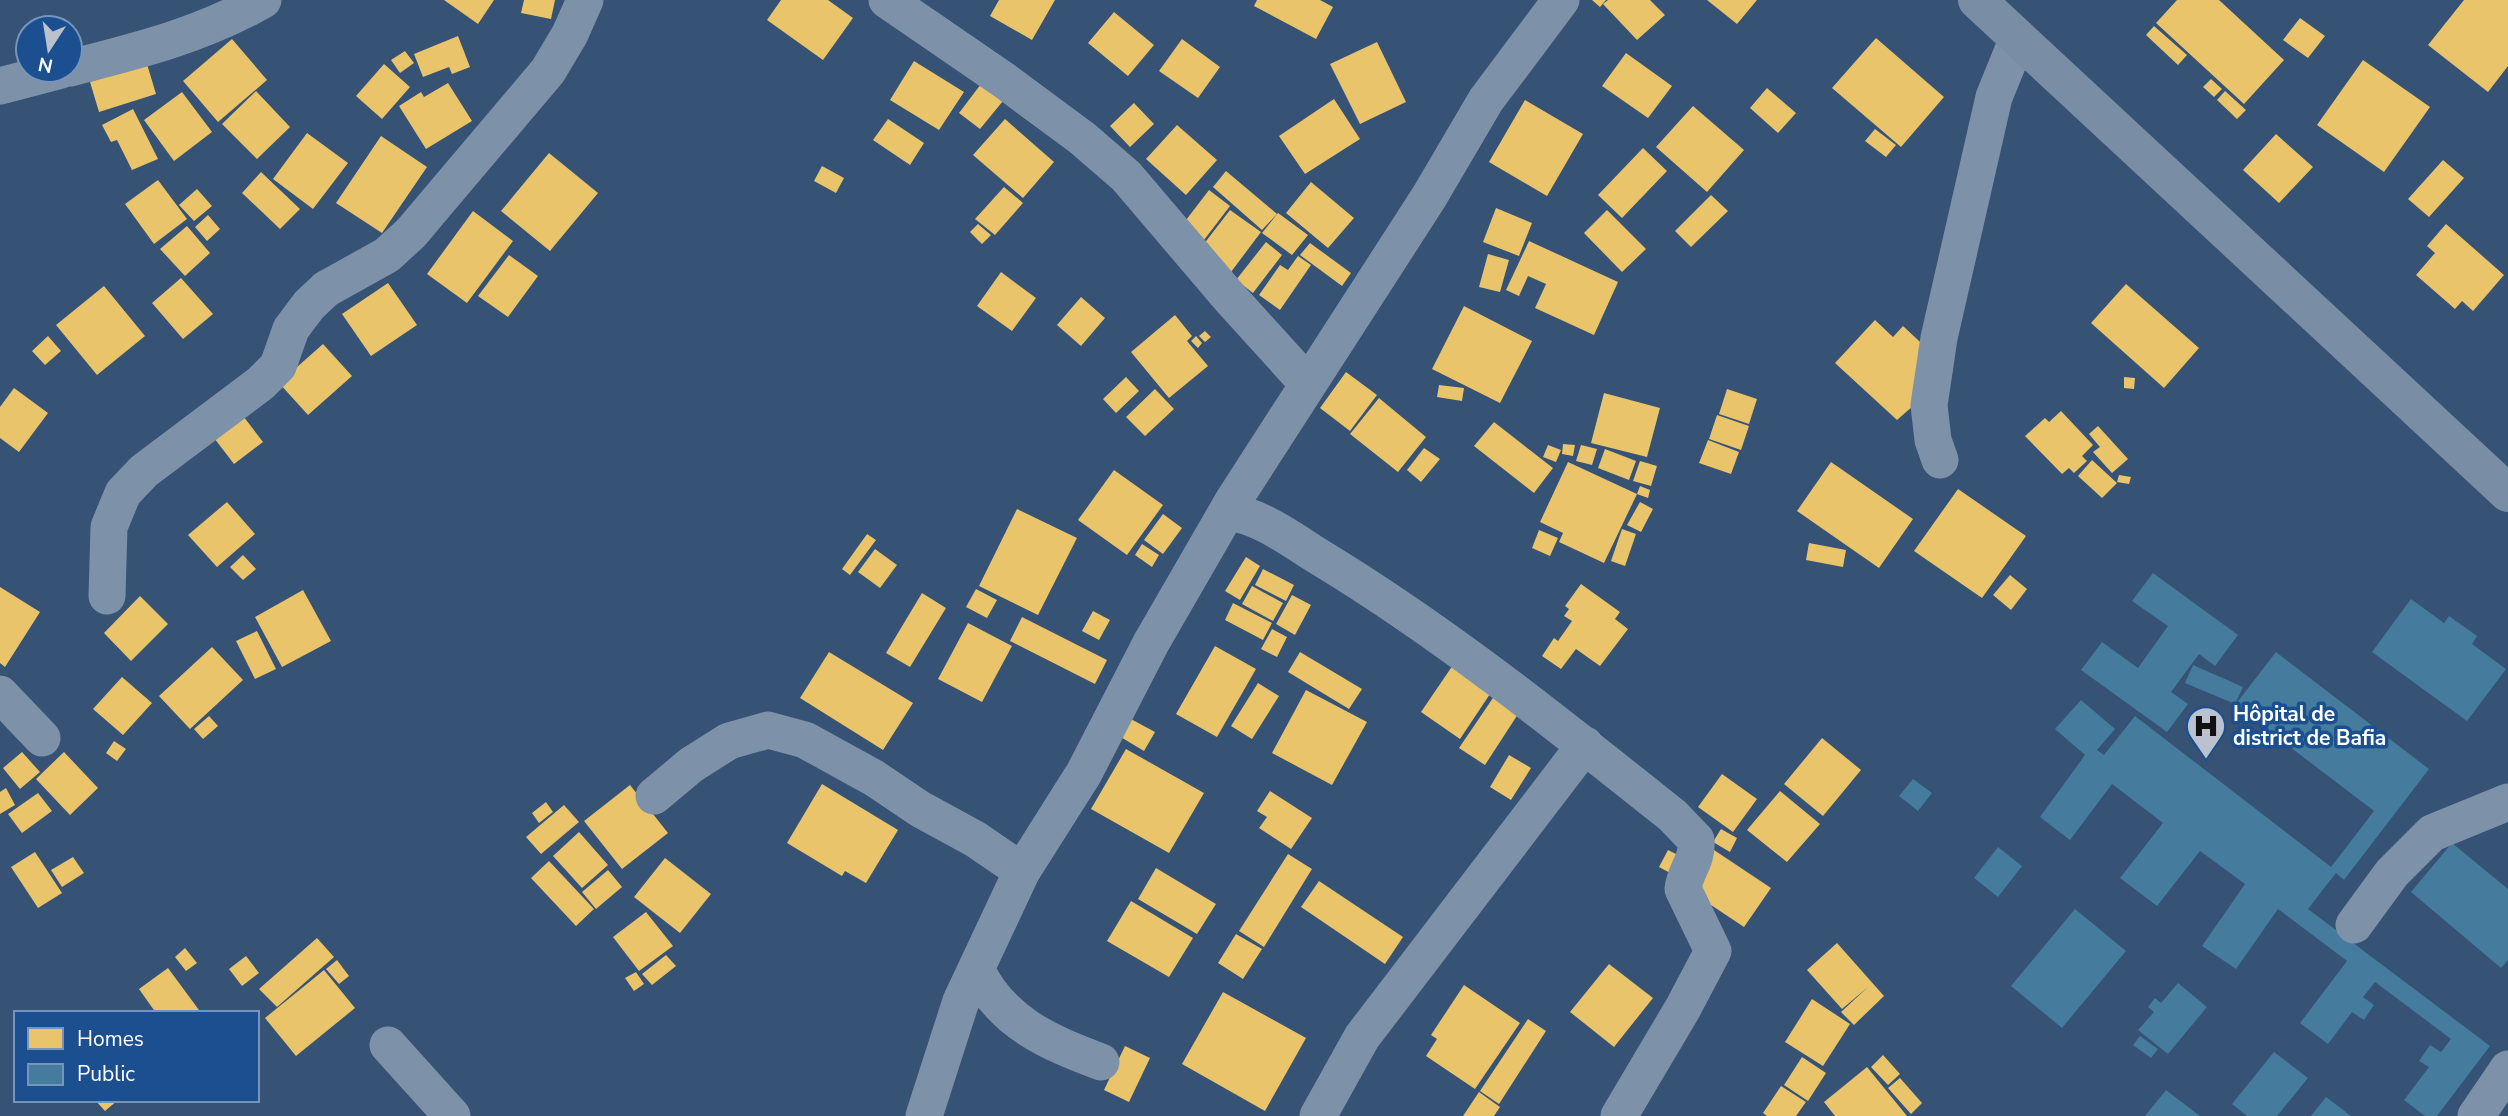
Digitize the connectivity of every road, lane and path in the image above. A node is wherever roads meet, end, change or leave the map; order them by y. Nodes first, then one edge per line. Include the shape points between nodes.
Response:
1 (262, 0) edge
2 (585, 0) edge
3 (887, 0) edge
4 (1561, 0) edge
5 (1976, 0) edge
6 (2018, 38) junction
7 (84, 65) edge
8 (1308, 384) junction
9 (1940, 460) dead end
10 (2508, 493) edge
11 (1227, 512) junction
12 (107, 596) dead end
13 (0, 694) edge
14 (42, 738) dead end
15 (1585, 745) junction
16 (654, 796) dead end
17 (2508, 802) edge
18 (1022, 872) junction
19 (2354, 926) dead end
20 (976, 969) junction
21 (388, 1045) dead end
22 (1101, 1062) dead end
23 (2508, 1069) edge
24 (452, 1116) edge
25 (924, 1116) edge
26 (1318, 1116) edge
27 (1619, 1116) edge
28 (2476, 1116) edge

1 - 7 street via 208,28
2 - 12 street via 548,71 411,233 387,255 326,289 291,329 278,366 144,471 123,493 109,527
3 - 8 street via 1005,81 1126,176
4 - 8 street via 1486,100
5 - 6 main road
6 - 9 street via 1994,97 1939,338 1929,405
6 - 10 main road
8 - 11 street
11 - 15 street via 1255,520 1360,582 1460,650
11 - 18 street via 1084,773
13 - 14 street
15 - 26 street via 1362,1037
15 - 27 street via 1696,840 1696,856 1683,889 1713,951
16 - 18 street via 729,741 768,730 805,740 874,778
17 - 19 street via 2432,833 2392,873
18 - 20 street
20 - 22 street via 986,989 1011,1017 1054,1045
20 - 25 street
21 - 24 street
23 - 28 street

